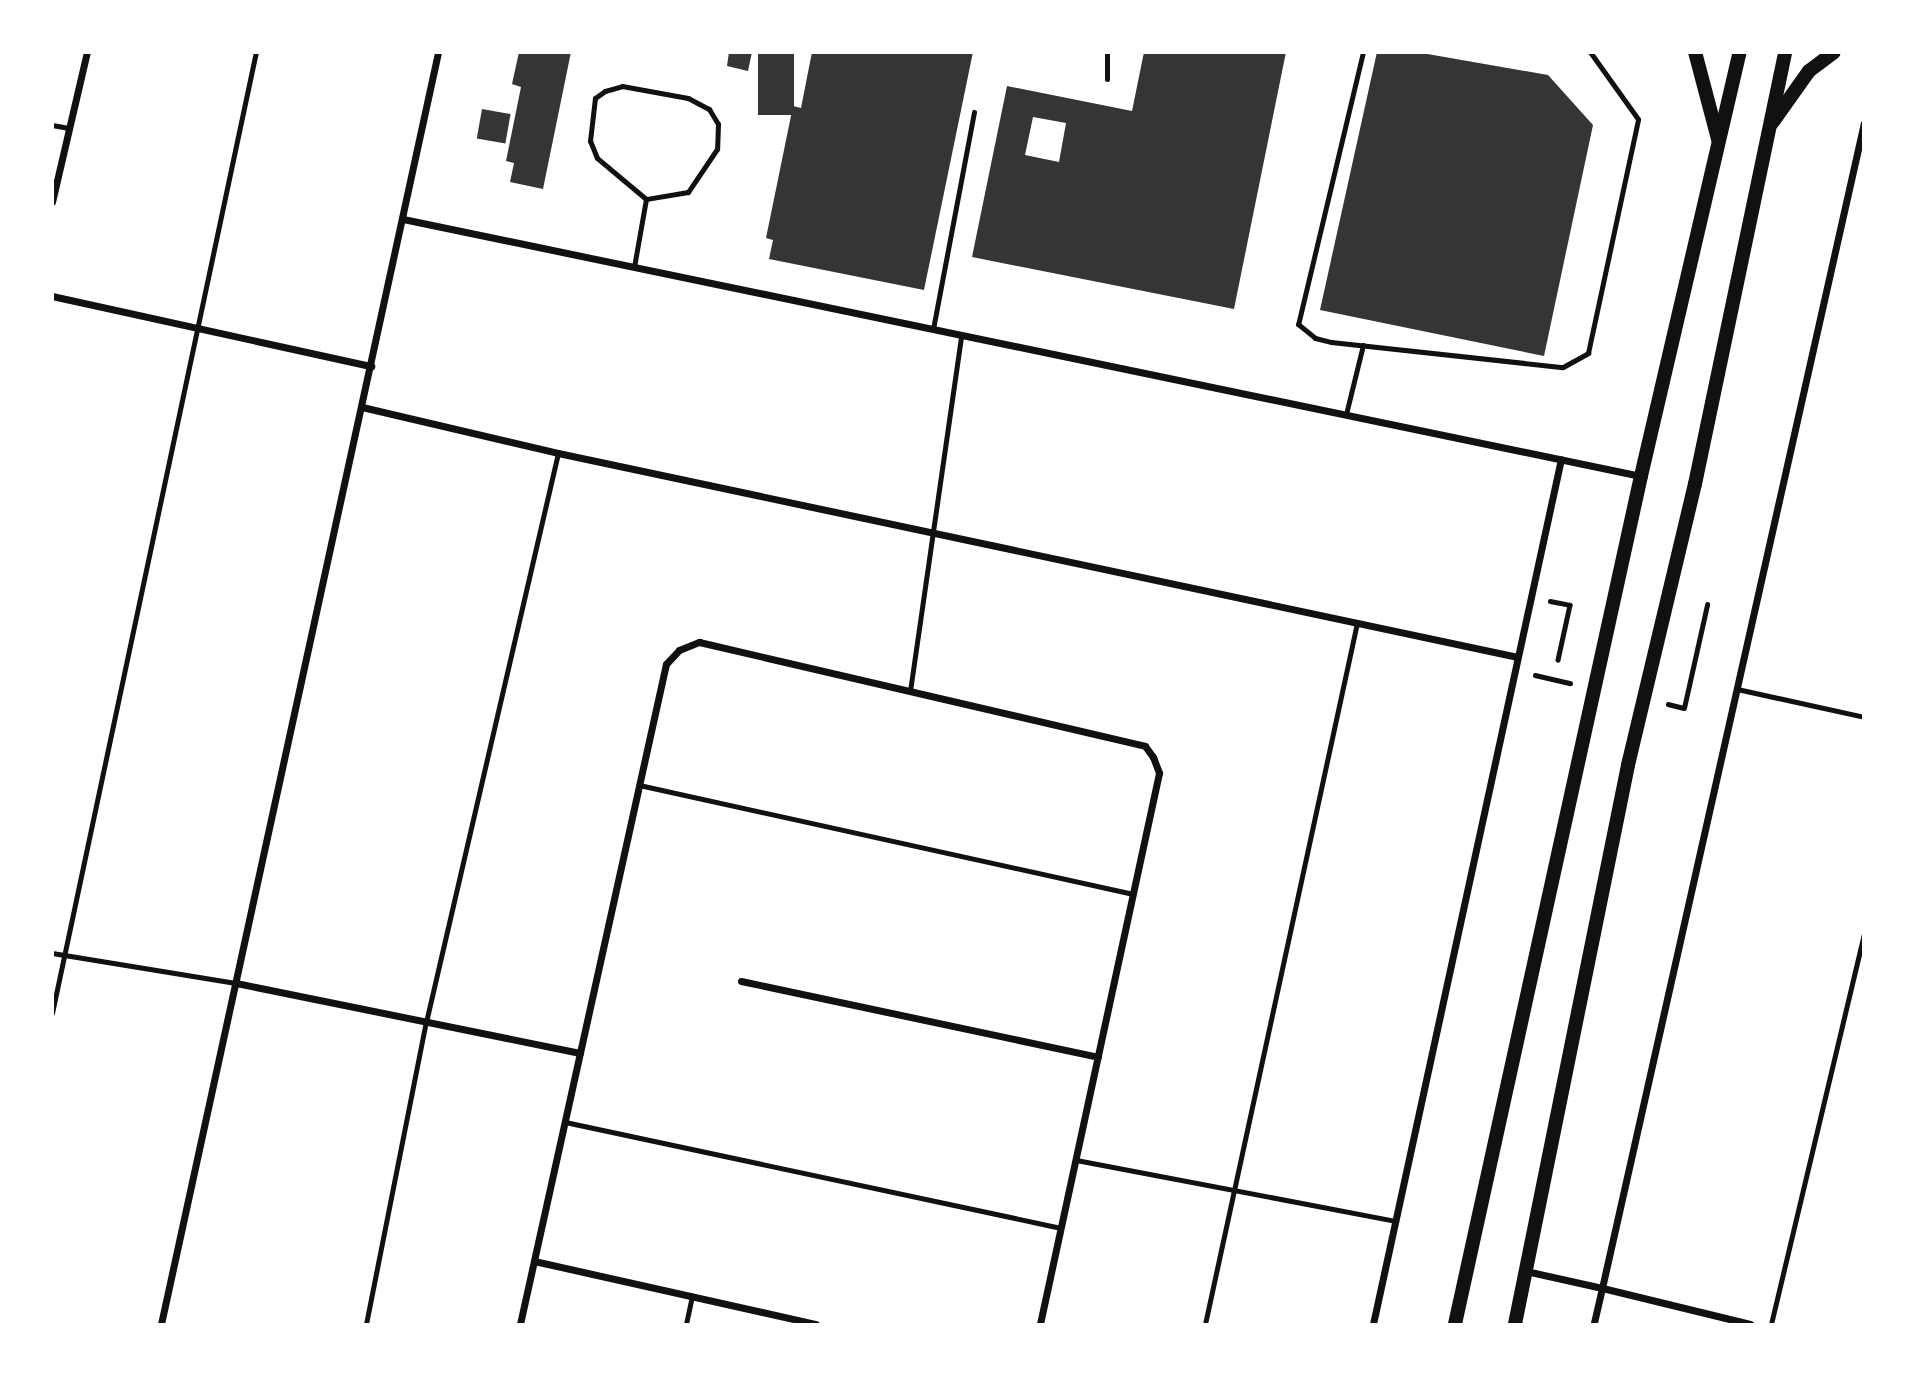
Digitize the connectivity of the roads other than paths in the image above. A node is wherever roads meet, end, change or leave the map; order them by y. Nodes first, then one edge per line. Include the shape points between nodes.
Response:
1 (86, 52) edge
2 (256, 52) edge
3 (438, 52) edge
4 (1107, 52) edge
5 (1363, 52) edge
6 (1590, 52) edge
7 (1695, 52) edge
8 (1740, 52) edge
9 (1784, 52) edge
10 (1834, 52) edge
11 (1107, 79) dead end
12 (974, 112) dead end
13 (1864, 123) edge
14 (52, 125) edge
15 (1769, 127) junction
16 (69, 128) junction
17 (1719, 144) junction
18 (646, 200) junction
19 (52, 202) edge
20 (403, 219) junction
21 (634, 267) junction
22 (52, 296) edge
23 (201, 327) junction
24 (933, 329) junction
25 (961, 335) junction
26 (1363, 345) junction
27 (371, 366) junction
28 (362, 407) junction
29 (1346, 414) junction
30 (558, 453) junction
31 (1561, 459) junction
32 (1642, 476) junction
33 (932, 533) junction
34 (1357, 623) junction
35 (1518, 657) junction
36 (1737, 689) junction
37 (910, 691) junction
38 (1864, 717) edge
39 (639, 785) junction
40 (1133, 894) junction
41 (1864, 933) edge
42 (52, 953) edge
43 (65, 955) junction
44 (741, 981) dead end
45 (236, 983) junction
46 (52, 1013) edge
47 (426, 1022) junction
48 (580, 1054) junction
49 (1098, 1057) junction
50 (565, 1122) junction
51 (1076, 1160) junction
52 (1234, 1189) junction
53 (1396, 1221) junction
54 (1061, 1228) junction
55 (534, 1261) junction
56 (1526, 1271) junction
57 (1602, 1288) junction
58 (692, 1296) junction
59 (161, 1325) edge
60 (366, 1325) edge
61 (520, 1325) edge
62 (686, 1325) edge
63 (816, 1325) edge
64 (1040, 1325) edge
65 (1205, 1325) edge
66 (1373, 1325) edge
67 (1455, 1325) edge
68 (1515, 1325) edge
69 (1594, 1325) edge
70 (1750, 1325) edge
71 (1771, 1325) edge

1 - 16 street
2 - 23 lane
3 - 20 street
4 - 11 lane
5 - 26 lane via 1298,324 1315,338
6 - 26 lane via 1638,119 1588,353 1563,367
7 - 17 main road
8 - 17 main road
9 - 15 main road
10 - 15 main road via 1809,71
12 - 24 lane
13 - 36 street via 1858,131
14 - 16 lane
15 - 56 main road via 1695,484 1628,765
16 - 19 street
17 - 32 main road
18 - 18 lane via 597,158 590,141 595,98 622,86 688,98 709,109 718,124 717,149 688,192
18 - 21 lane
20 - 21 street
20 - 27 street
21 - 24 street
22 - 23 street
23 - 27 street
23 - 43 lane
24 - 25 street
25 - 29 street
25 - 33 lane
26 - 29 lane
27 - 28 street
28 - 30 street
28 - 45 street
29 - 31 street
30 - 33 street
30 - 47 lane
31 - 32 street
31 - 35 street
32 - 67 main road
33 - 34 street
33 - 37 lane
34 - 35 street
34 - 52 lane
35 - 53 street
36 - 38 lane
36 - 57 street
37 - 39 street via 699,642 679,650 666,664
37 - 40 street via 1145,746 1159,773
39 - 40 lane
39 - 48 street
40 - 49 street
41 - 71 lane
42 - 43 lane
43 - 45 lane
43 - 46 lane
44 - 49 street
45 - 47 street
45 - 59 street
47 - 48 street
47 - 60 lane
48 - 50 street
49 - 51 street
50 - 54 lane
50 - 55 street
51 - 52 lane
51 - 54 street
52 - 53 lane
52 - 65 lane
53 - 66 street
54 - 64 street
55 - 58 street
55 - 61 street
56 - 57 street
56 - 68 main road
57 - 69 street
57 - 70 street
58 - 62 lane
58 - 63 street

